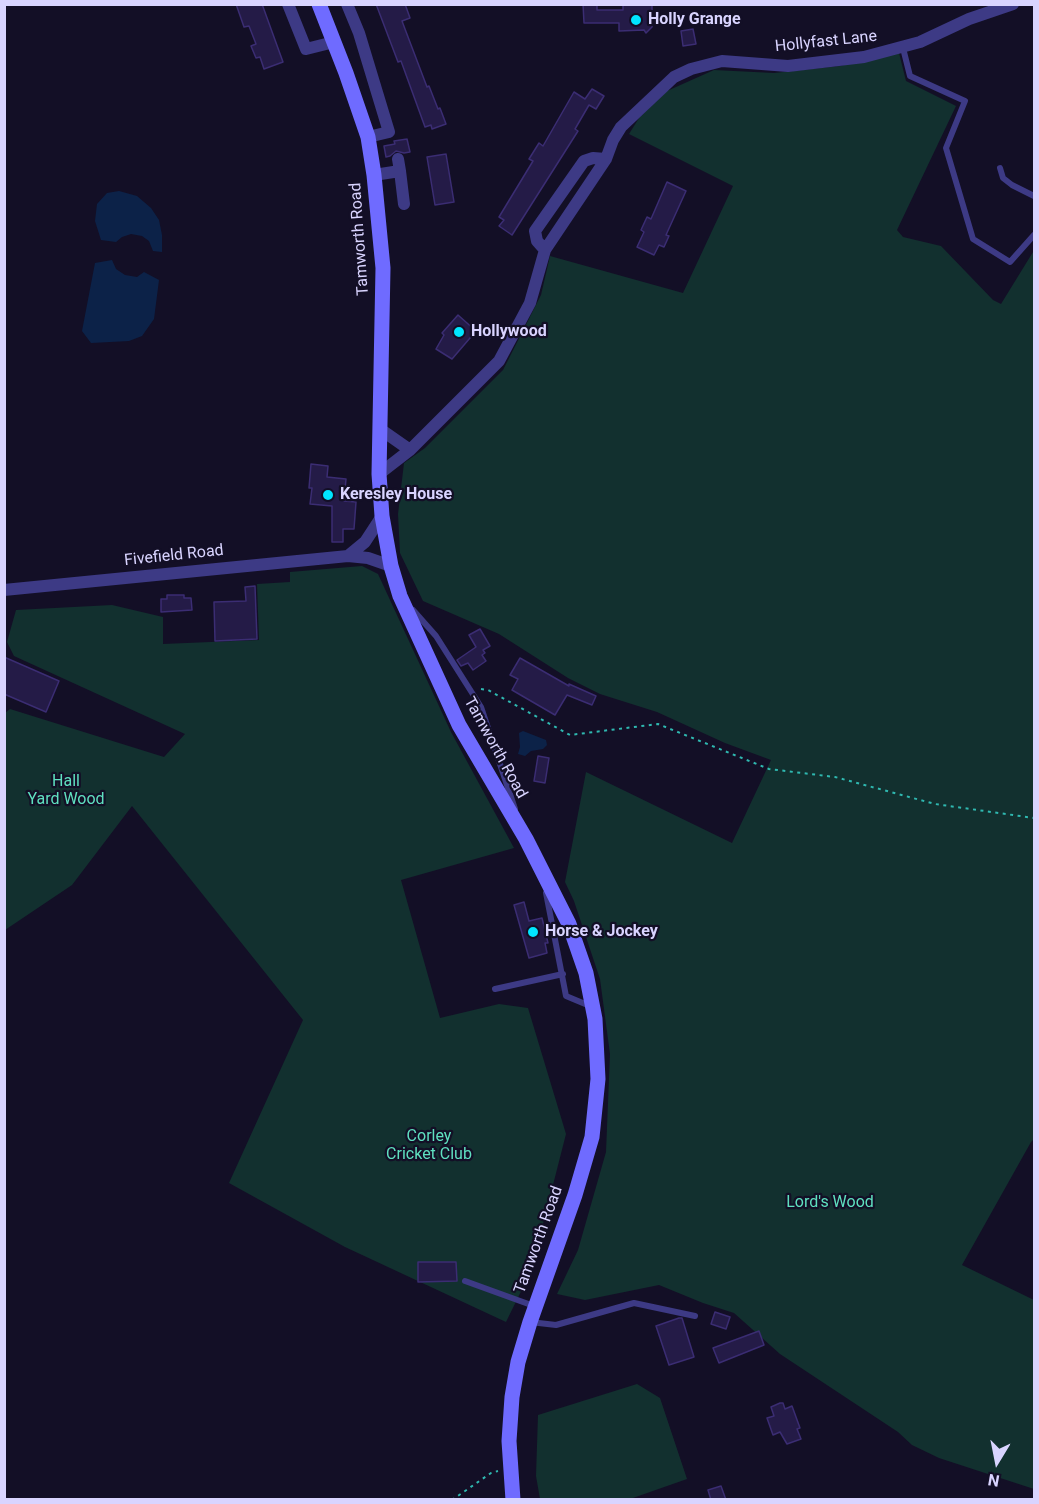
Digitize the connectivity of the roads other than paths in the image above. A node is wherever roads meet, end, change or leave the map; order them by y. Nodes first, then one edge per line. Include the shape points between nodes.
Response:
1 (288, 4) edge
2 (319, 4) edge
3 (347, 4) edge
4 (1013, 4) edge
5 (334, 42) junction
6 (903, 48) junction
7 (368, 137) junction
8 (606, 159) junction
9 (1000, 168) dead end
10 (374, 175) junction
11 (1035, 196) edge
12 (404, 204) dead end
13 (1035, 235) edge
14 (545, 250) junction
15 (380, 429) junction
16 (410, 450) junction
17 (379, 474) junction
18 (382, 516) junction
19 (348, 556) junction
20 (391, 566) junction
21 (4, 590) edge
22 (400, 596) junction
23 (526, 839) junction
24 (541, 868) junction
25 (563, 974) junction
26 (495, 989) dead end
27 (593, 1007) junction
28 (465, 1281) dead end
29 (535, 1306) junction
30 (695, 1316) dead end
31 (530, 1322) junction
32 (513, 1500) edge

1 - 5 street via 306,49
2 - 5 main road, Tamworth Road
3 - 7 street via 389,132
4 - 6 street, Hollyfast Lane
5 - 7 main road, Tamworth Road
6 - 8 street, Hollyfast Lane via 788,66 722,61 691,69 674,77 621,127
6 - 13 lane via 910,76 965,101 946,148 973,239 1010,262
7 - 10 main road, Tamworth Road
8 - 14 street, Hollyfast Lane
8 - 14 street, Hollyfast Lane via 584,161 536,231 537,241
9 - 11 lane via 1003,178
10 - 12 street via 399,165
10 - 15 main road, Tamworth Road via 383,268
14 - 16 street, Hollyfast Lane via 530,303 498,361
15 - 16 street
15 - 17 main road, Tamworth Road
16 - 17 street, Hollyfast Lane
17 - 18 main road, Tamworth Road
18 - 19 street via 365,542
18 - 20 main road, Tamworth Road
19 - 20 street, Fivefield Road
19 - 21 street, Fivefield Road
20 - 22 main road, Tamworth Road
22 - 23 main road, Tamworth Road via 459,724
22 - 23 lane via 436,636 481,707
23 - 24 main road, Tamworth Road
24 - 25 lane
24 - 27 main road, Tamworth Road via 576,941
25 - 26 lane
25 - 27 lane via 566,996
27 - 29 main road, Tamworth Road via 598,1079 592,1137
28 - 29 lane
29 - 31 main road, Tamworth Road
30 - 31 lane via 634,1303 556,1325
31 - 32 main road, Tamworth Road via 512,1397 509,1441

